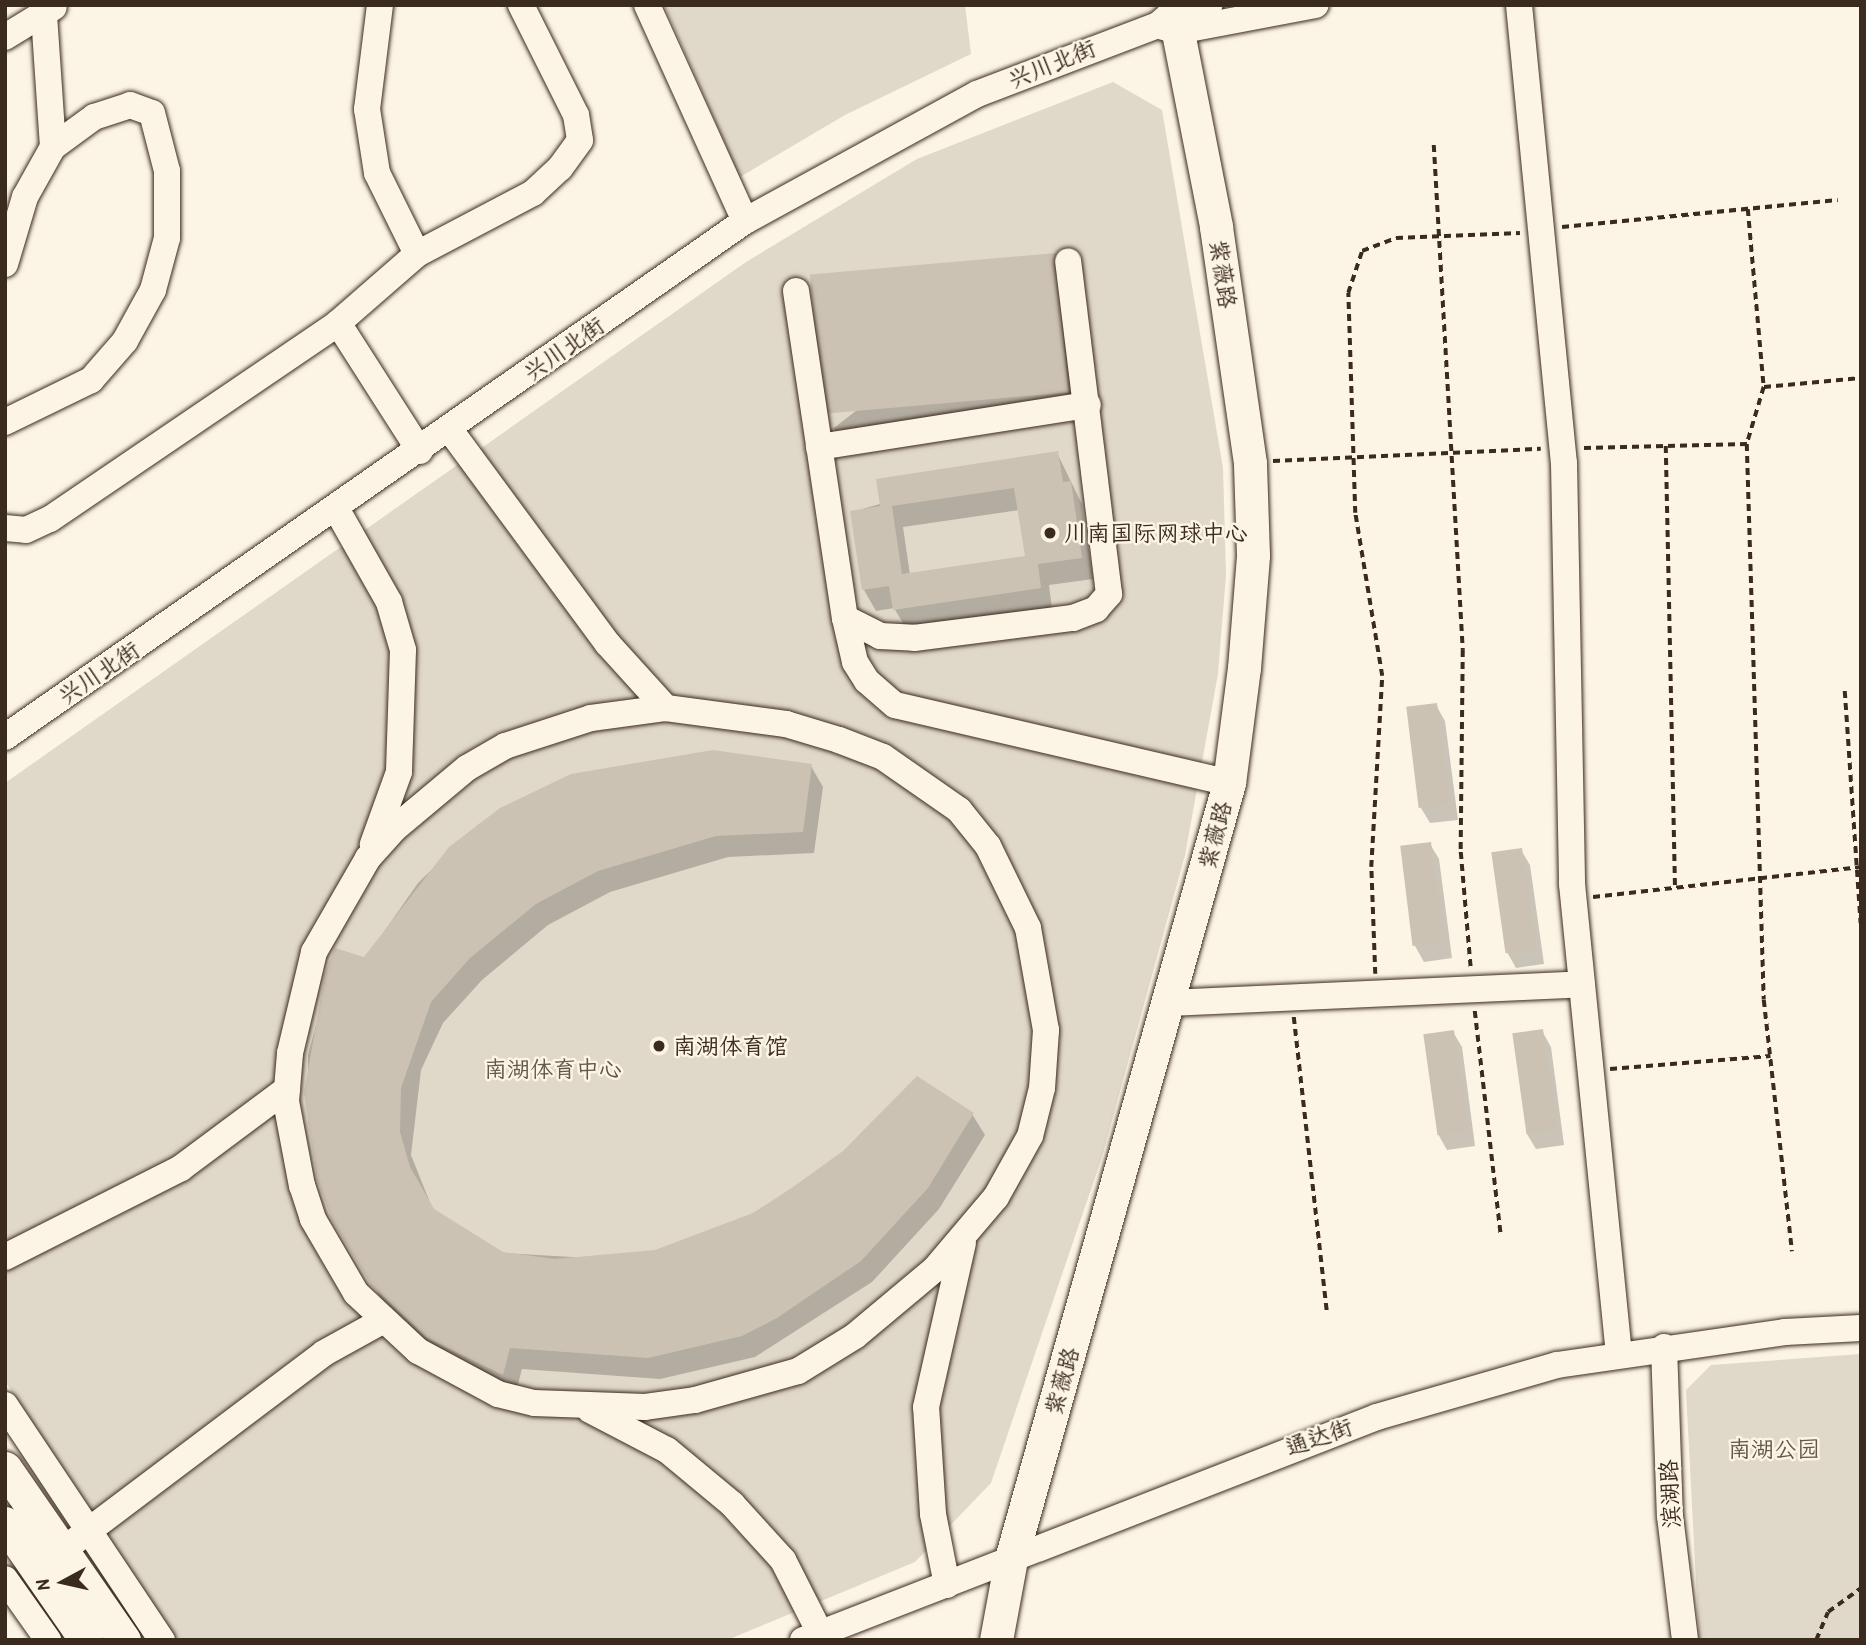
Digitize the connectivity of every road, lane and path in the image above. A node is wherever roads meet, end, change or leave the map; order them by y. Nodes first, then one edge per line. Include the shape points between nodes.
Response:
1 (380, 5) edge
2 (521, 5) edge
3 (647, 5) edge
4 (1209, 5) edge
5 (1316, 5) edge
6 (1518, 5) edge
7 (50, 10) edge
8 (1170, 18) edge
9 (5, 37) edge
10 (1434, 145) dead end
11 (53, 147) junction
12 (1838, 200) dead end
13 (1748, 208) junction
14 (745, 220) junction
15 (1541, 233) junction
16 (1440, 236) junction
17 (417, 254) junction
18 (1068, 262) dead end
19 (5, 264) edge
20 (796, 291) dead end
21 (338, 323) junction
22 (1861, 378) edge
23 (1764, 387) junction
24 (1088, 405) junction
25 (5, 422) edge
26 (450, 430) junction
27 (1746, 444) junction
28 (1666, 446) junction
29 (819, 447) junction
30 (1562, 449) junction
31 (421, 451) junction
32 (1452, 453) junction
33 (1250, 464) junction
34 (337, 510) junction
35 (5, 528) edge
36 (845, 618) junction
37 (1845, 691) dead end
38 (666, 708) junction
39 (5, 737) edge
40 (1229, 783) junction
41 (368, 858) junction
42 (1859, 868) edge
43 (1761, 878) junction
44 (1675, 888) junction
45 (1574, 899) junction
46 (1861, 923) edge
47 (1582, 984) junction
48 (1473, 989) junction
49 (1376, 994) junction
50 (1292, 998) junction
51 (1171, 1003) junction
52 (1770, 1056) junction
53 (1591, 1071) junction
54 (287, 1089) junction
55 (1501, 1235) dead end
56 (964, 1238) junction
57 (1791, 1251) dead end
58 (5, 1257) edge
59 (1327, 1312) dead end
60 (382, 1321) junction
61 (1861, 1328) edge
62 (1664, 1348) junction
63 (1619, 1355) junction
64 (5, 1405) edge
65 (586, 1407) junction
66 (5, 1468) edge
67 (5, 1523) edge
68 (90, 1529) junction
69 (63, 1550) junction
70 (1011, 1559) junction
71 (5, 1579) edge
72 (947, 1585) junction
73 (1861, 1588) edge
74 (811, 1636) edge
75 (48, 1640) edge
76 (86, 1640) edge
77 (124, 1640) edge
78 (162, 1640) edge
79 (996, 1640) edge
80 (1685, 1640) edge
81 (1816, 1640) edge

1 - 17 street via 367,109 377,173
2 - 17 street via 576,115 580,140 533,193
3 - 14 street
4 - 8 street
5 - 8 street
6 - 15 street
7 - 9 street
7 - 11 street
8 - 14 street, 兴川北街 via 977,94
8 - 33 main road, 紫薇路 via 1216,226
10 - 16 path
11 - 19 street via 25,197
11 - 25 street via 94,117 130,105 152,113 167,171 166,238 153,290 125,341 91,380
12 - 13 path
13 - 15 path via 1583,222
13 - 23 path
14 - 26 street, 兴川北街
15 - 16 path
15 - 30 street
16 - 32 path
16 - 49 path via 1396,238 1363,251 1348,293 1354,513 1382,676 1371,867
17 - 21 street
18 - 24 street
20 - 29 street
21 - 31 street
21 - 35 street via 50,519 26,530
22 - 23 path
23 - 27 path
24 - 29 street
24 - 36 street via 1111,573 1110,594 1096,609 1073,618 914,638 880,636
26 - 31 street, 兴川北街
26 - 38 street via 607,643
27 - 28 path
27 - 43 path
28 - 30 path
28 - 44 path
29 - 36 street
30 - 32 path
30 - 45 street
31 - 34 street, 兴川北街
32 - 33 path
32 - 48 path via 1463,650 1461,852
33 - 40 main road, 紫薇路 via 1253,555
34 - 39 street, 兴川北街
34 - 41 street via 389,601 403,650 399,772
36 - 40 street via 855,662 895,705
37 - 42 path
38 - 41 street via 591,718 505,747 425,802
38 - 56 street via 786,724 883,757 959,810 1000,866 1028,928 1040,979 1042,1088 1030,1136 996,1197
40 - 51 main road, 紫薇路
41 - 54 street via 314,952
42 - 43 path
42 - 46 path
43 - 44 path
43 - 52 path
44 - 45 path
45 - 47 street
47 - 48 street
47 - 53 street
48 - 49 street
48 - 55 path
49 - 50 street
50 - 51 street
50 - 59 path
51 - 70 main road, 紫薇路
52 - 53 path
52 - 57 path
53 - 63 street
54 - 58 street via 181,1168
54 - 60 street via 291,1138 313,1219 356,1293
56 - 65 street via 855,1336 798,1371 695,1401
56 - 72 street via 926,1407 932,1503
60 - 65 street via 418,1351 498,1394
60 - 68 street via 324,1353
61 - 62 street, 通达街
62 - 63 street, 通达街
62 - 80 street, 滨湖路 via 1670,1516
63 - 70 street, 通达街 via 1557,1365 1364,1421
64 - 68 street
65 - 74 street via 667,1450 732,1504 783,1560
66 - 69 main road
67 - 76 main road
68 - 69 street
68 - 78 street
69 - 77 main road
70 - 72 street, 通达街
70 - 79 main road, 紫薇路
71 - 75 street
72 - 74 street, 通达街
73 - 81 path via 1829,1612

